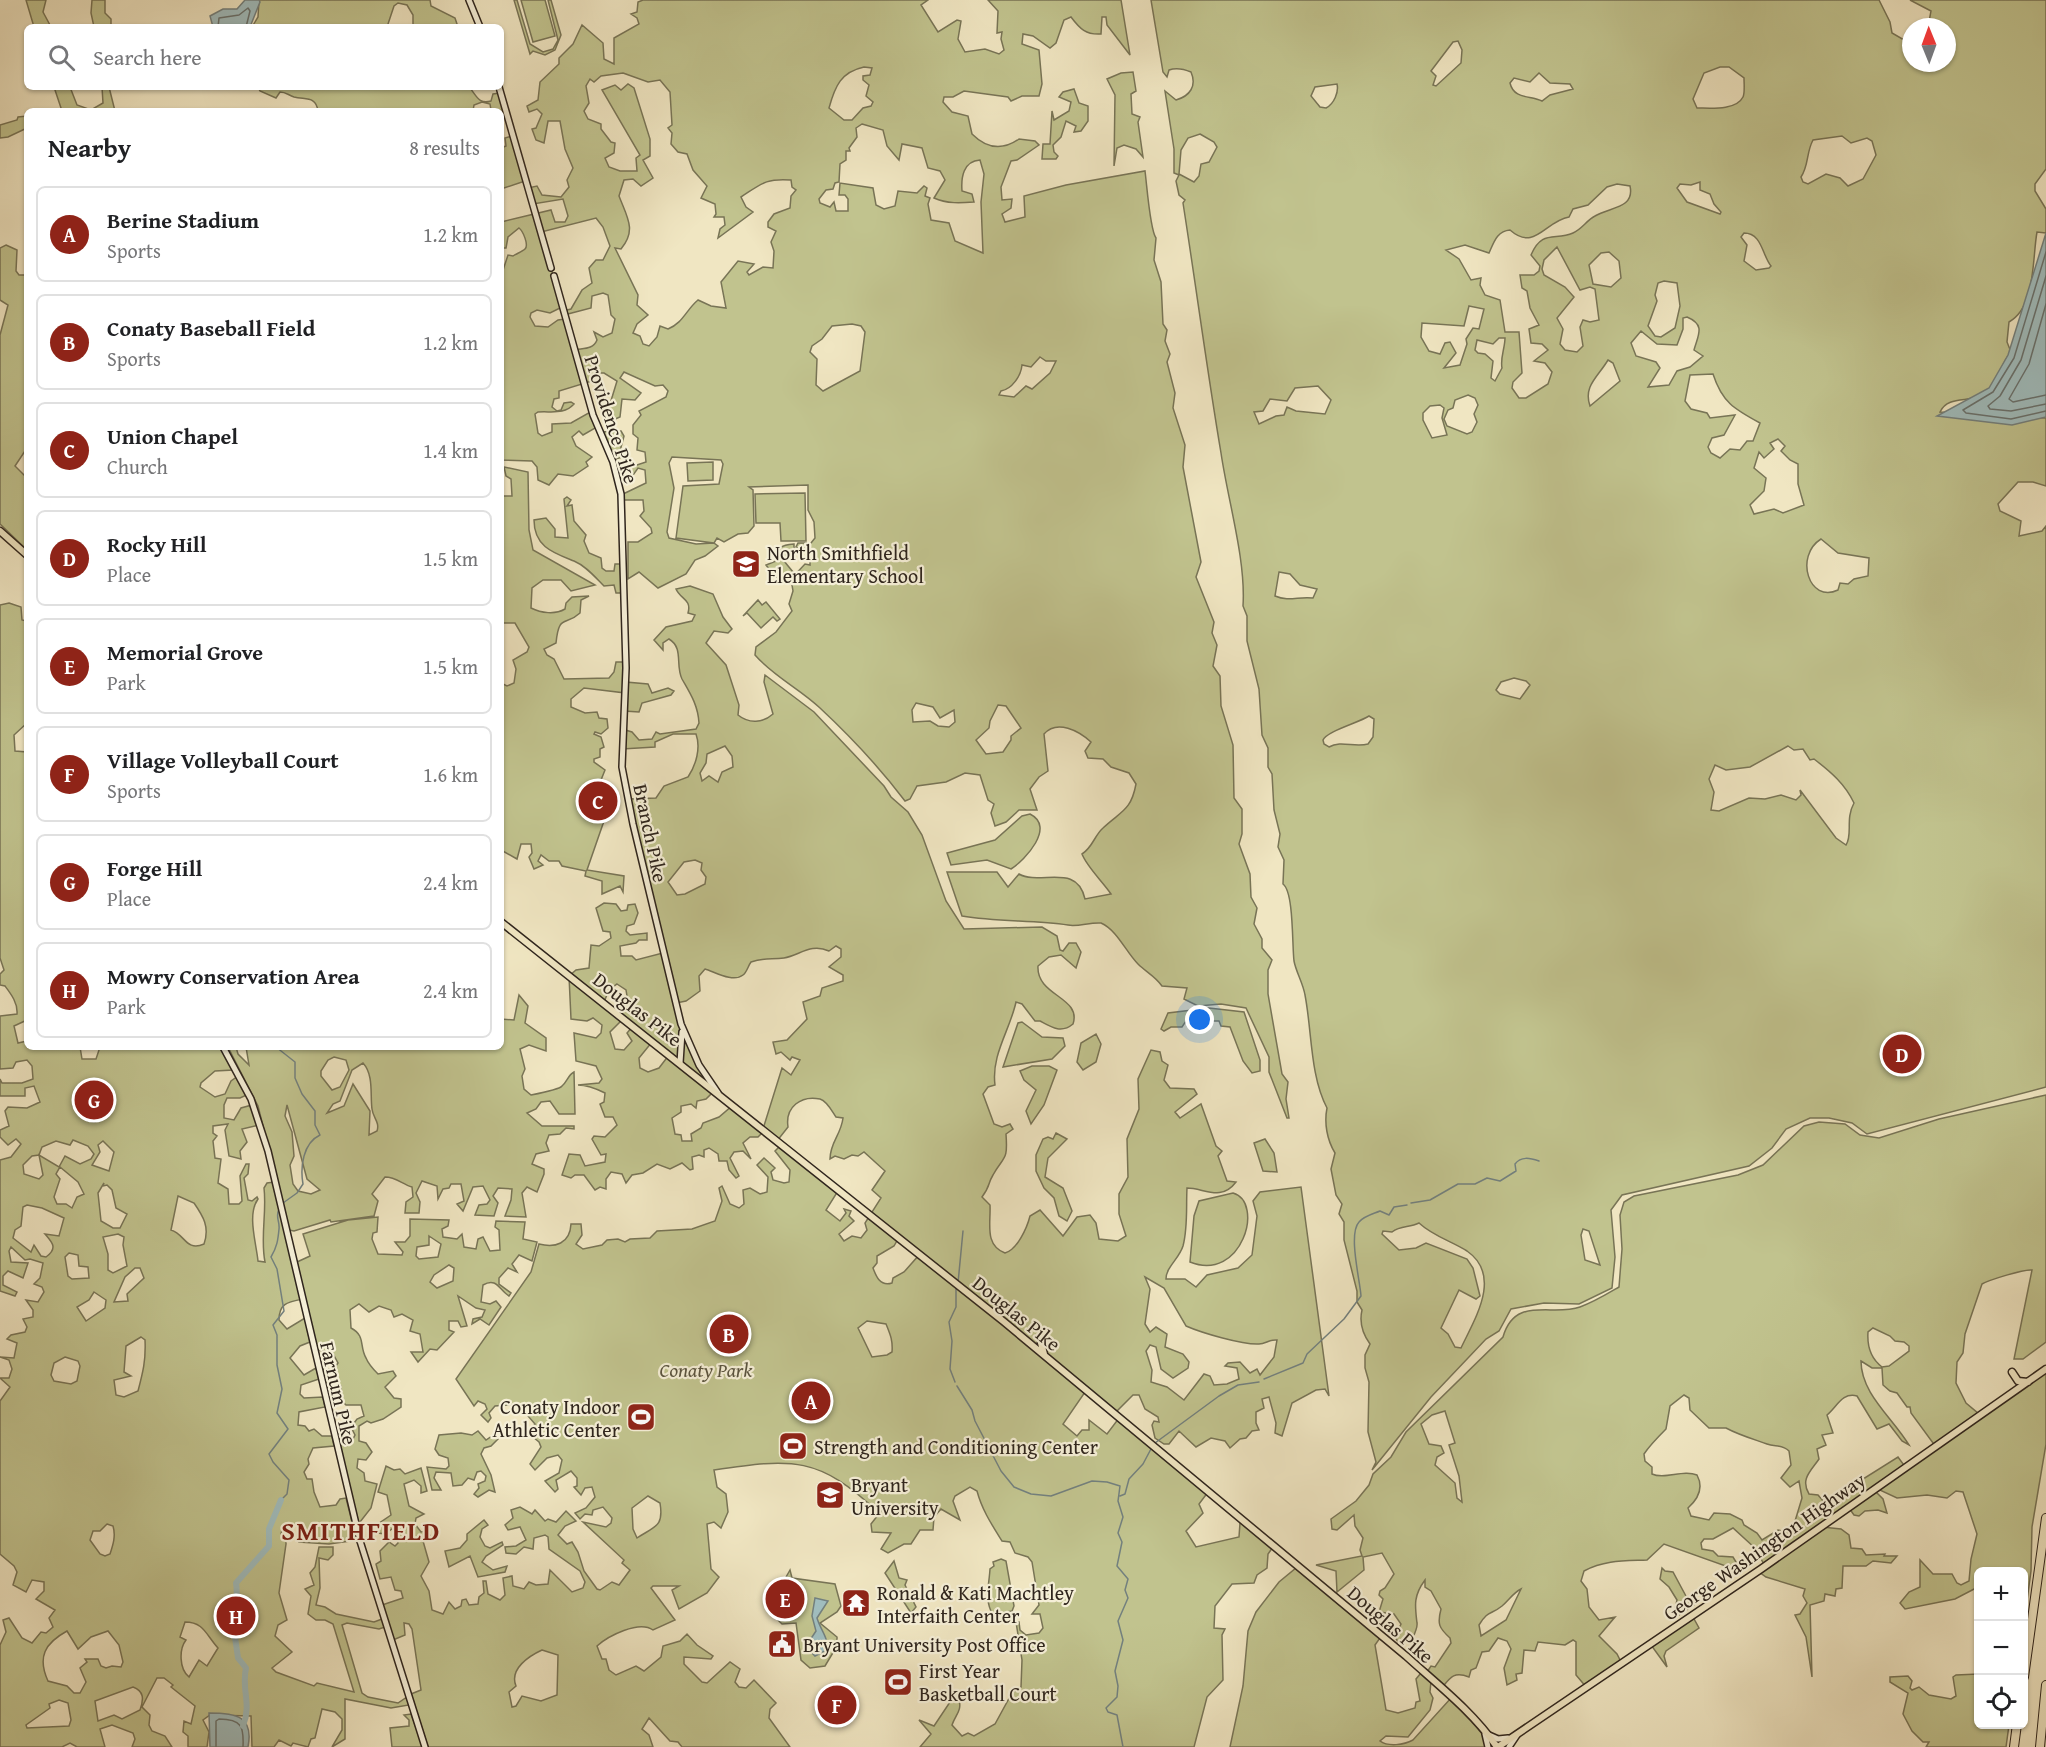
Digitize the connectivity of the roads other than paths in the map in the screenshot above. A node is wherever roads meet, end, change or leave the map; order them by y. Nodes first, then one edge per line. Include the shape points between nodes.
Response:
1 (468, 0) edge
2 (479, 24) edge
3 (500, 90) edge
4 (551, 268) dead end
5 (554, 276) dead end
6 (0, 531) edge
7 (24, 552) edge
8 (626, 645) joint
9 (504, 924) edge
10 (681, 1024) junction
11 (225, 1050) edge
12 (680, 1063) junction
13 (719, 1095) junction
14 (1043, 1335) dead end
15 (1046, 1357) junction
16 (2046, 1370) edge
17 (2012, 1372) dead end
18 (2029, 1382) junction
19 (2046, 1518) edge
20 (2024, 1675) edge
21 (2046, 1685) edge
22 (2016, 1729) edge
23 (1483, 1730) junction
24 (1517, 1734) junction
25 (425, 1747) edge
26 (1488, 1747) edge
27 (1497, 1747) edge
28 (1509, 1747) edge
29 (2014, 1747) edge
30 (2040, 1747) edge

1 - 2 main road
3 - 4 main road
5 - 8 main road, Providence Pike via 593,415 613,462 621,494
6 - 7 main road
8 - 10 main road, Branch Pike via 622,767
9 - 12 main road, Douglas Pike
10 - 12 main road, Branch Pike
10 - 13 main road, Branch Pike via 699,1065
11 - 25 main road, Farnum Pike via 251,1099 268,1151 360,1541
12 - 13 main road, Douglas Pike
13 - 15 main road, Douglas Pike
14 - 15 main road via 1042,1351
15 - 23 main road, Douglas Pike via 1408,1658 1450,1694
16 - 18 main road, George Washington Highway
17 - 18 main road via 2018,1381
18 - 24 main road, George Washington Highway
19 - 20 highway
21 - 30 highway
22 - 29 highway
23 - 24 main road via 1499,1740
23 - 26 main road
23 - 27 main road, Douglas Pike
24 - 27 main road, George Washington Highway
24 - 28 main road

